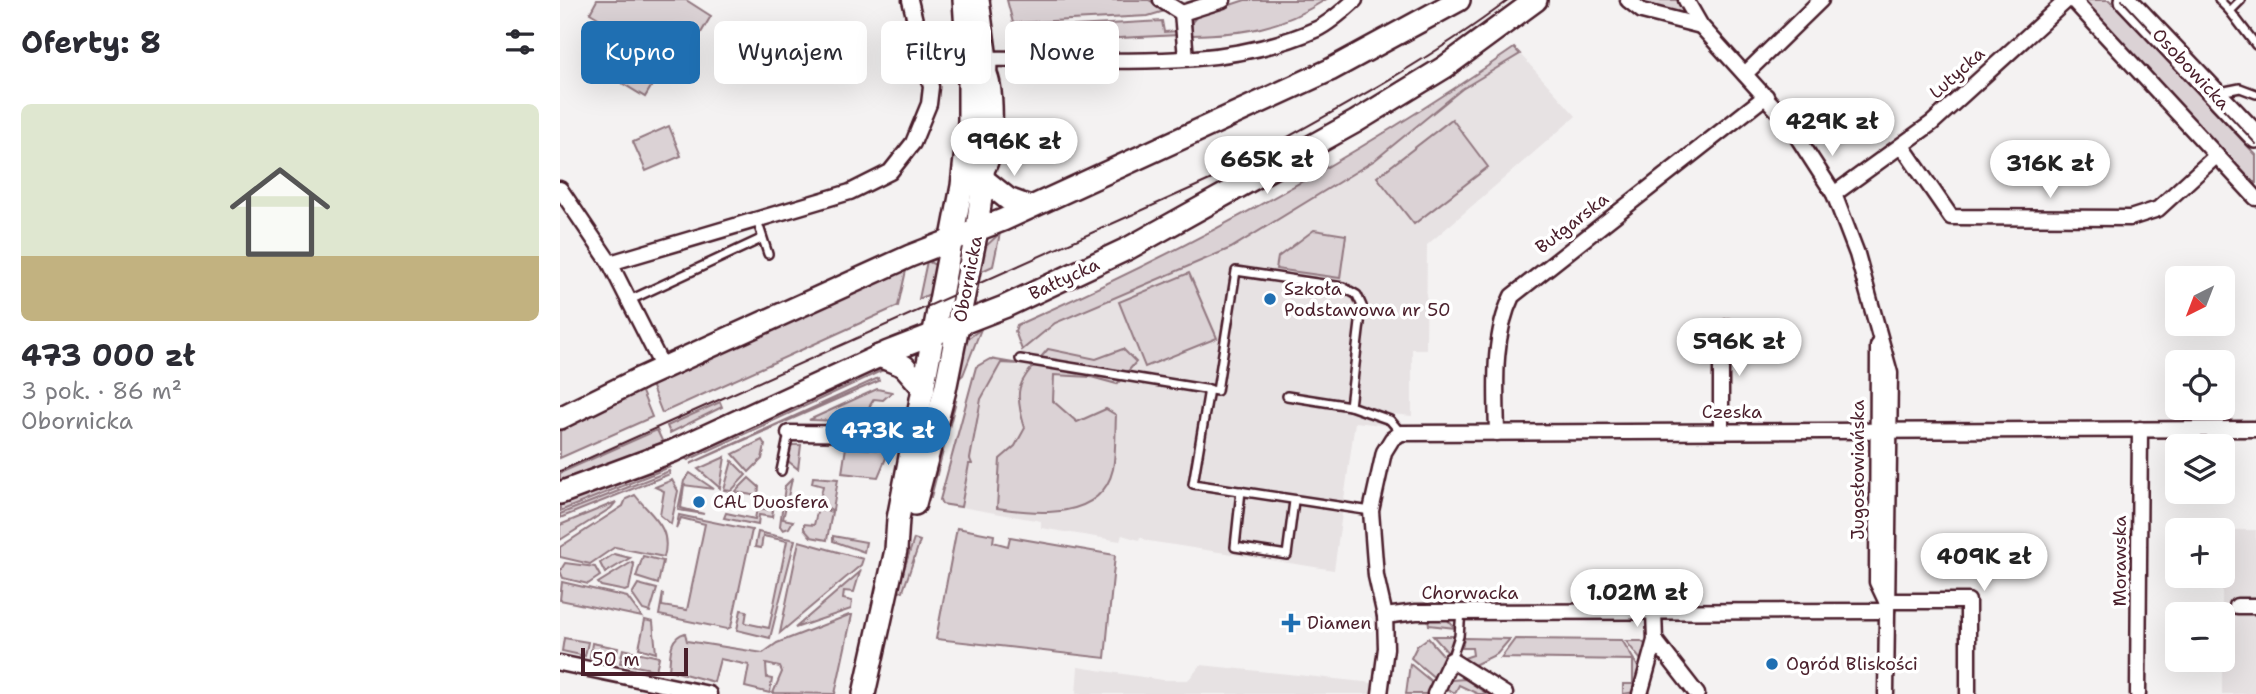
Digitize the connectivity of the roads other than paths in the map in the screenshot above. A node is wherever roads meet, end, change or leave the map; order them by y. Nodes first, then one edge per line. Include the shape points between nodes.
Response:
1 (910, 0) edge
2 (964, 0) edge
3 (978, 0) edge
4 (1161, 0) edge
5 (1223, 0) edge
6 (1459, 0) edge
7 (1535, 0) edge
8 (1628, 0) edge
9 (1686, 0) edge
10 (1821, 0) edge
11 (2067, 0) edge
12 (2073, 0) edge
13 (2126, 0) edge
14 (2219, 0) edge
15 (2241, 0) edge
16 (1345, 3) edge
17 (2230, 11) junction
18 (1182, 13) junction
19 (969, 21) edge
20 (978, 21) edge
21 (1701, 26) junction
22 (2256, 45) edge
23 (1186, 58) junction
24 (991, 59) edge
25 (1745, 74) junction
26 (974, 84) edge
27 (979, 84) edge
28 (2215, 94) junction
29 (2256, 94) edge
30 (1766, 96) junction
31 (2256, 137) edge
32 (1902, 146) junction
33 (2213, 159) junction
34 (983, 179) junction
35 (560, 189) edge
36 (1834, 194) junction
37 (2256, 198) edge
38 (1030, 207) junction
39 (757, 219) junction
40 (977, 230) junction
41 (761, 239) junction
42 (953, 239) junction
43 (768, 254) dead end
44 (610, 262) junction
45 (630, 300) junction
46 (959, 324) junction
47 (1728, 327) dead end
48 (936, 333) junction
49 (879, 356) junction
50 (1020, 359) dead end
51 (663, 368) junction
52 (924, 389) junction
53 (1209, 389) junction
54 (1287, 396) dead end
55 (1350, 406) junction
56 (560, 418) edge
57 (2140, 429) junction
58 (2256, 429) edge
59 (1884, 430) junction
60 (1721, 431) junction
61 (789, 433) joint
62 (1401, 433) junction
63 (1497, 433) junction
64 (915, 437) junction
65 (781, 471) dead end
66 (1241, 491) junction
67 (560, 493) edge
68 (1294, 501) junction
69 (1371, 511) junction
70 (896, 550) junction
71 (1886, 606) junction
72 (2237, 606) dead end
73 (2256, 606) edge
74 (1461, 611) junction
75 (1654, 612) junction
76 (1385, 616) junction
77 (1655, 640) junction
78 (1451, 660) junction
79 (560, 663) edge
80 (709, 694) edge
81 (864, 694) edge
82 (1380, 694) edge
83 (1435, 694) edge
84 (1505, 694) edge
85 (1640, 694) edge
86 (1697, 694) edge
87 (1886, 694) edge
88 (1968, 694) edge
89 (2138, 694) edge

1 - 39 street via 931,87 913,143 890,172 877,180
2 - 19 main road, Obornicka
3 - 20 main road, Obornicka
4 - 18 street
5 - 18 street
6 - 38 main road via 1331,70
7 - 46 main road, Bałtycka via 1446,67 1237,189 1095,265
8 - 21 street via 1642,11
9 - 21 street, Jugosłowiańska
10 - 25 street
11 - 32 street, Lutycka
12 - 33 street
13 - 28 main road, Osobowicka
14 - 17 lane
15 - 17 lane
16 - 23 street via 1318,29 1265,46
17 - 22 lane
18 - 23 street
21 - 25 street, Jugosłowiańska
23 - 24 street
25 - 30 street, Jugosłowiańska
26 - 42 main road, Obornicka
27 - 34 main road, Obornicka
28 - 29 lane via 2240,88
28 - 31 main road, Osobowicka
30 - 36 street, Jugosłowiańska
30 - 63 street, Bułgarska via 1512,296 1502,320 1498,349
32 - 33 street via 1951,217 2130,218 2158,209
32 - 36 street, Lutycka
33 - 37 street
34 - 38 main road via 1008,200
34 - 40 main road, Obornicka
35 - 44 street
36 - 59 street, Jugosłowiańska via 1857,254 1890,373
38 - 40 main road
39 - 41 lane
39 - 44 street
40 - 42 main road
40 - 46 main road, Obornicka
41 - 43 lane
41 - 45 lane
42 - 48 main road, Obornicka
42 - 51 main road
44 - 45 street
45 - 51 street
46 - 48 main road, Bałtycka
46 - 70 main road, Obornicka via 911,523
47 - 60 street via 1729,346 1721,364
48 - 49 main road, Bałtycka
48 - 52 main road, Obornicka
49 - 52 main road via 904,366
49 - 67 main road, Bałtycka via 673,452
50 - 53 lane
51 - 56 main road
52 - 64 main road, Obornicka
53 - 55 lane via 1217,391 1236,271 1343,287 1359,298 1362,306
53 - 66 lane via 1193,484
54 - 55 lane
55 - 62 lane via 1390,420
57 - 58 street, Czeska
57 - 59 street, Czeska
57 - 89 street, Morawska
59 - 60 street, Czeska
59 - 71 street, Jugosłowiańska via 1884,513 1877,582
60 - 63 street, Czeska
61 - 64 street
61 - 65 lane
62 - 63 street, Czeska
62 - 69 street via 1384,452
64 - 70 main road, Obornicka
66 - 68 lane
66 - 68 lane via 1235,547 1287,555
68 - 69 lane
69 - 76 street via 1376,576
70 - 81 main road, Obornicka
71 - 75 street, Chorwacka
71 - 87 street, Jugosłowiańska
71 - 88 street via 1968,601
72 - 73 street
74 - 75 street, Chorwacka
74 - 76 street, Chorwacka
74 - 78 lane
75 - 77 street
76 - 82 street
77 - 85 street
77 - 86 street
78 - 83 street
78 - 84 street
79 - 80 street

